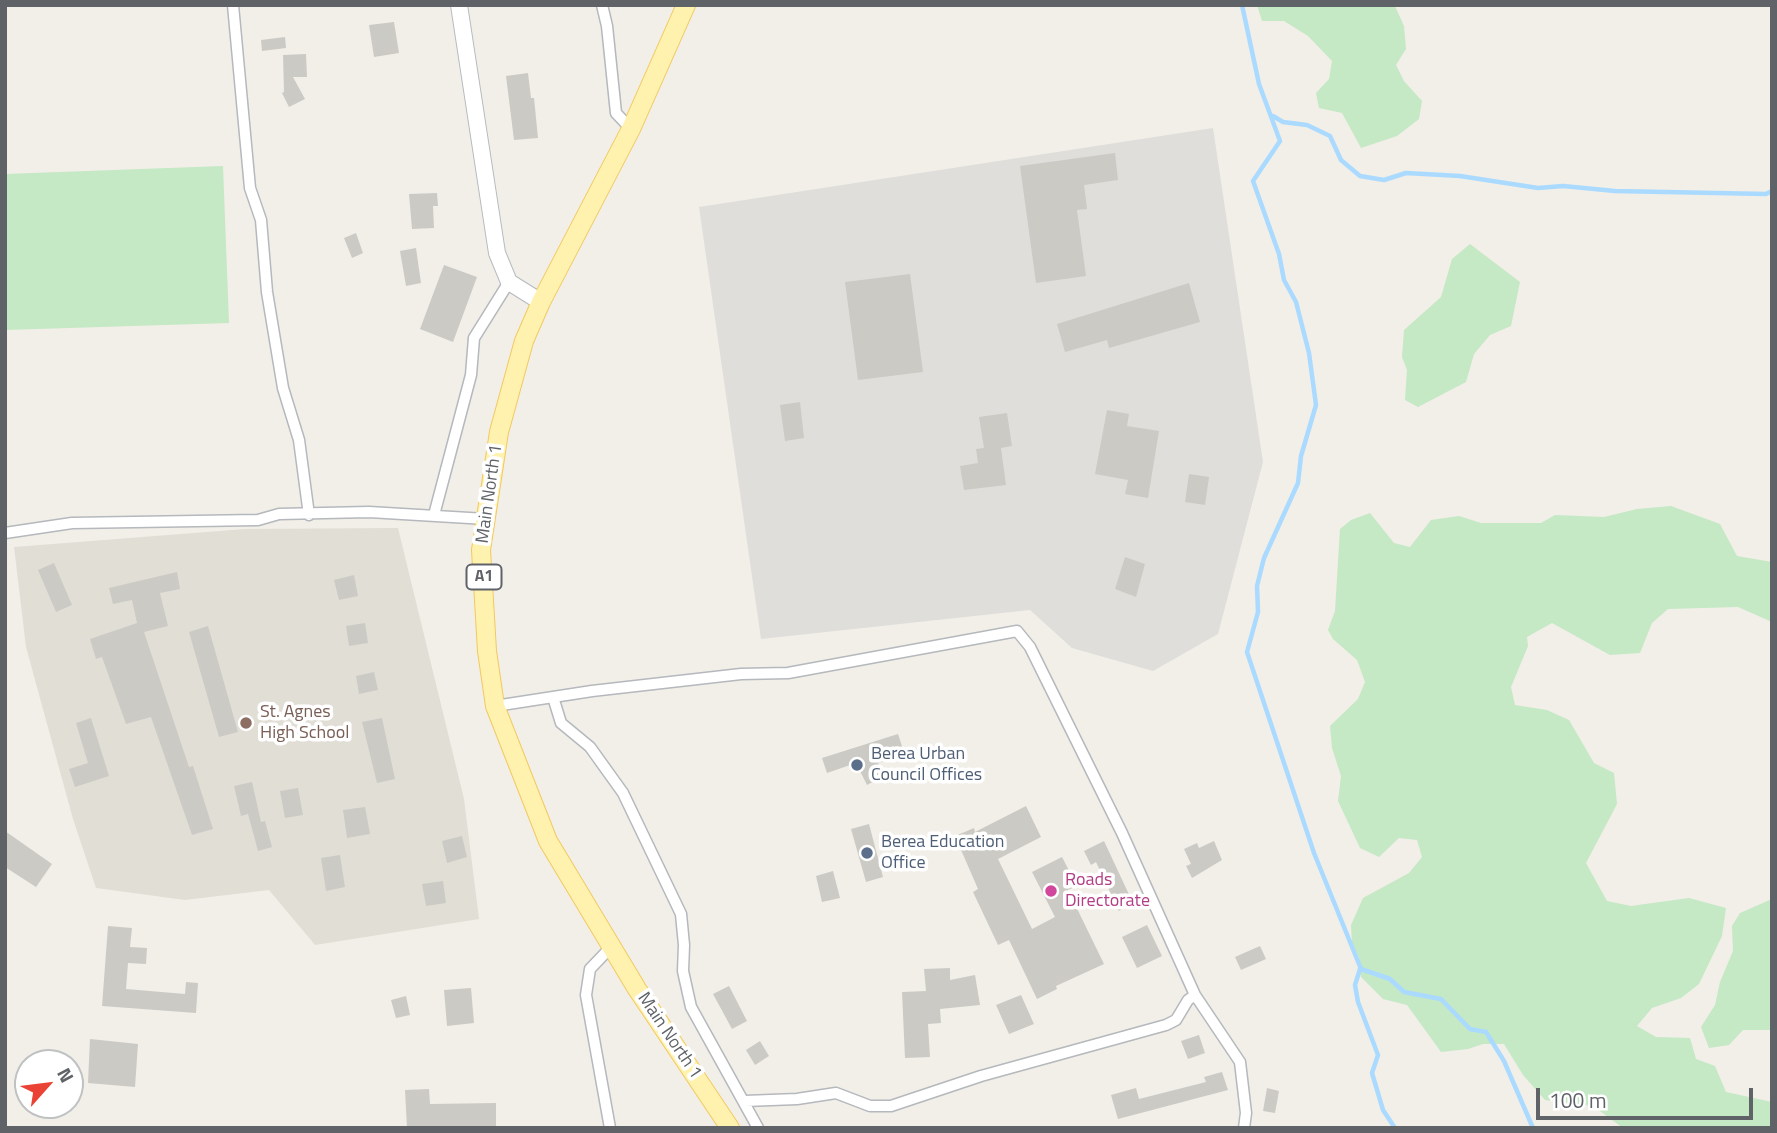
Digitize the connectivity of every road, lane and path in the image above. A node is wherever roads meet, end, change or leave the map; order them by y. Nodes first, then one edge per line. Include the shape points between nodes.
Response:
1 (233, 5) edge
2 (459, 5) edge
3 (602, 5) edge
4 (686, 5) edge
5 (631, 130) junction
6 (509, 282) junction
7 (541, 302) junction
8 (309, 515) junction
9 (434, 515) junction
10 (486, 519) junction
11 (5, 533) edge
12 (553, 697) junction
13 (495, 706) junction
14 (611, 947) junction
15 (1195, 995) junction
16 (746, 1101) junction
17 (610, 1128) edge
18 (730, 1128) edge
19 (758, 1128) edge
20 (1244, 1128) edge

1 - 8 street via 250,188 261,220 267,292 283,388 299,440
2 - 6 street via 497,253
3 - 5 street via 616,113
4 - 5 main road, Main North 1 / A1
5 - 7 main road, Main North 1 / A1
6 - 7 street
6 - 9 street via 474,338 471,375
7 - 10 main road, Main North 1 / A1 via 524,341 499,432
8 - 9 street
8 - 11 street via 72,523
9 - 10 street
10 - 13 main road, Main North 1 / A1 via 481,550
12 - 13 street
12 - 15 street via 741,674 788,673 1017,631 1041,669 1122,833
12 - 16 street via 561,723 590,747 623,793 681,914 683,971 691,1007
13 - 14 main road, Main North 1 / A1 via 548,841
14 - 17 street via 590,969 586,995
14 - 18 main road, Main North 1 / A1
15 - 16 street via 1176,1020 1166,1025 891,1106 870,1106 836,1093 797,1100
15 - 20 street via 1240,1062
16 - 19 street

